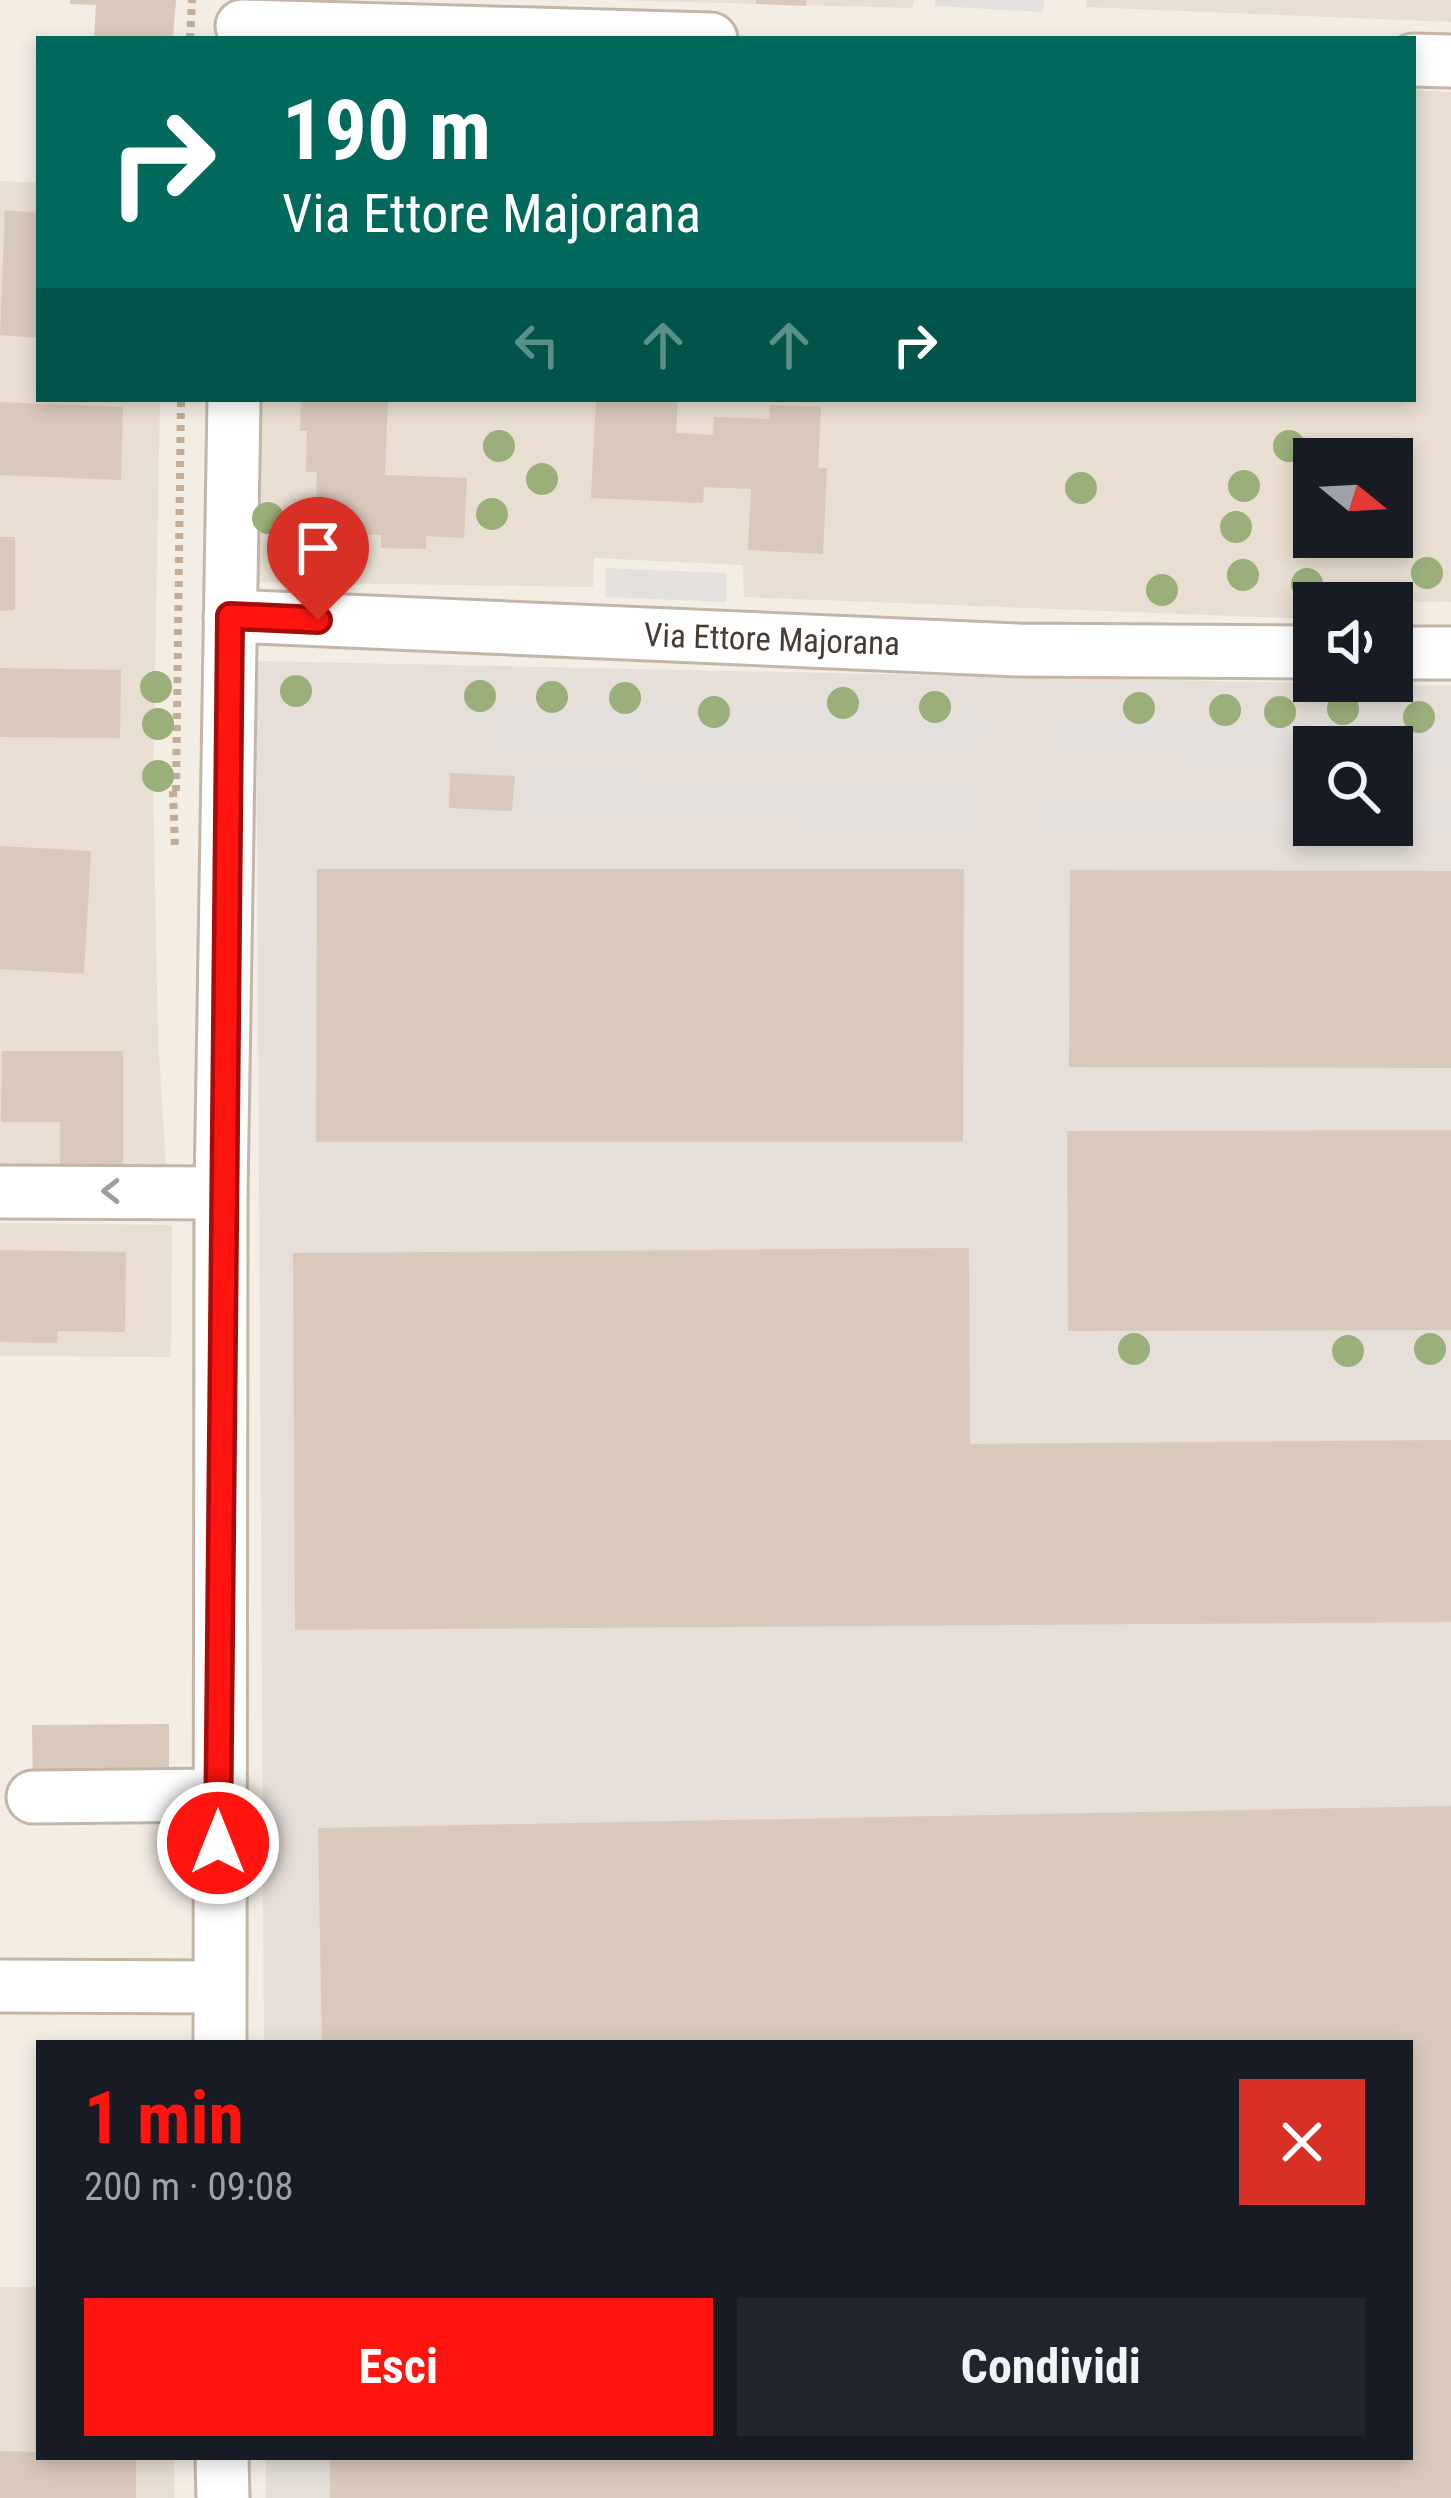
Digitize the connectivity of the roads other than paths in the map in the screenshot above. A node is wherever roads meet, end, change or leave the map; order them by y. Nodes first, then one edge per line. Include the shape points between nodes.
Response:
1 (242, 22) edge
2 (628, 36) edge
3 (1416, 60) edge
4 (1451, 61) edge
5 (234, 402) edge
6 (230, 616) junction
7 (1293, 652) edge
8 (1413, 653) edge
9 (1451, 653) edge
10 (0, 1192) edge
11 (221, 1193) junction
12 (218, 1795) junction
13 (33, 1797) dead end
14 (0, 1986) edge
15 (219, 1987) junction
16 (220, 2040) edge
17 (223, 2460) edge
18 (223, 2498) edge

1 - 2 street
3 - 4 street
5 - 6 street
6 - 7 street, Via Ettore Majorana via 1018,650
6 - 11 street
8 - 9 street
11 -> 10 street
11 - 12 street
12 - 13 street
12 - 15 street
14 - 15 street
15 - 16 street
17 - 18 street

